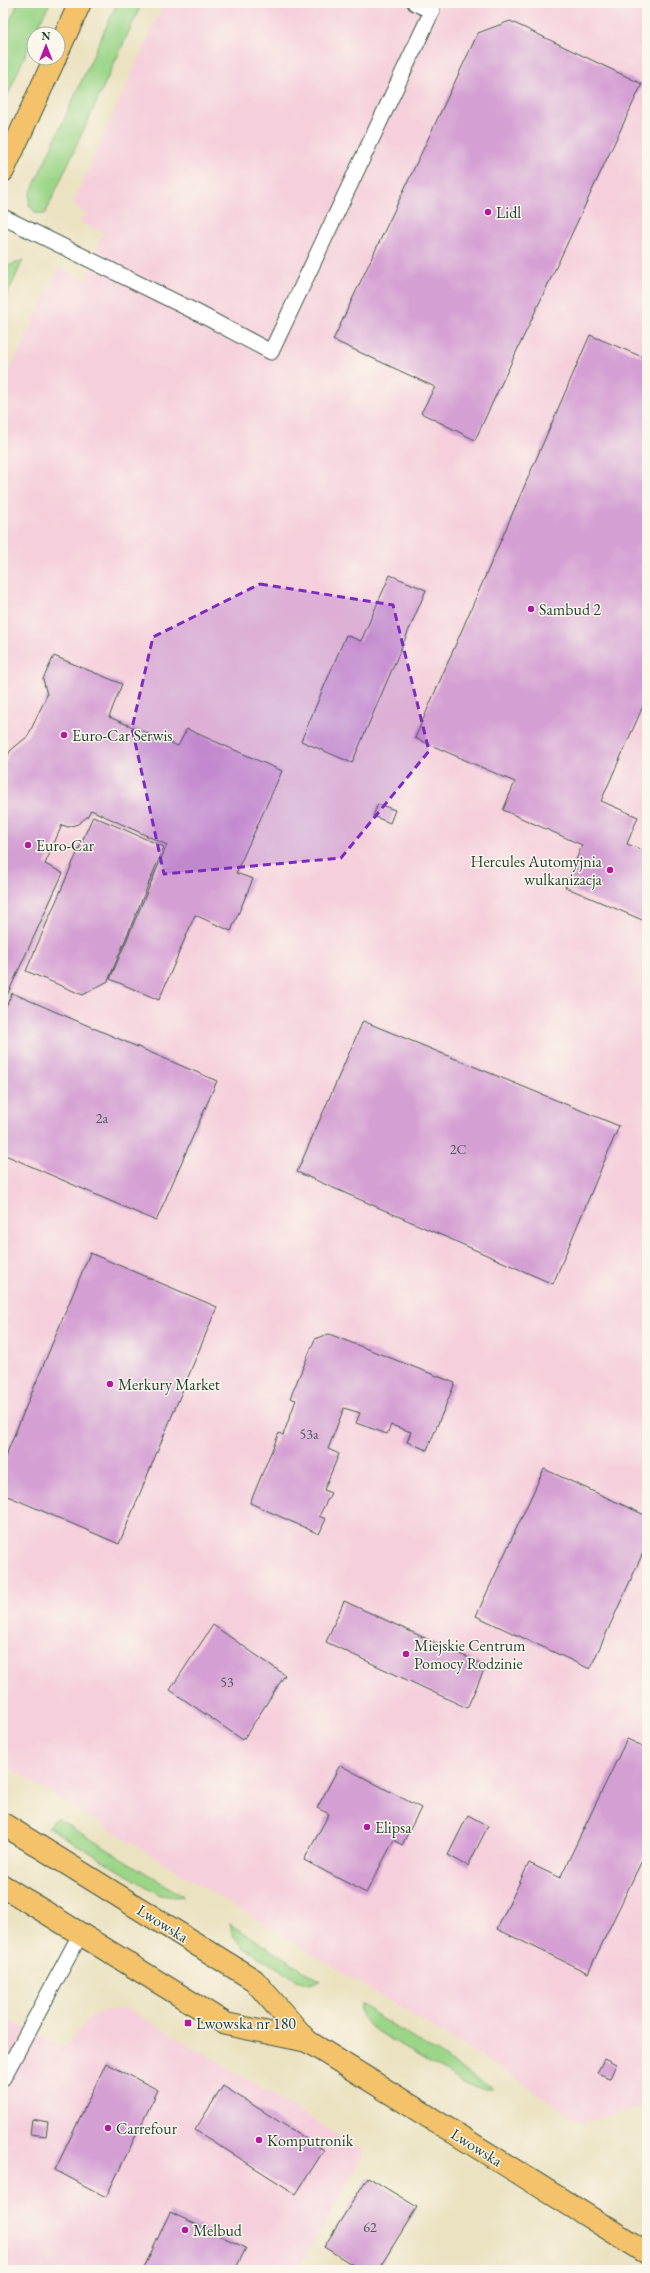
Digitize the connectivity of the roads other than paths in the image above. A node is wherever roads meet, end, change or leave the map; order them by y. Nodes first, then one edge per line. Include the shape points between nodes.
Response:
1 (80, 3) edge
2 (415, 3) edge
3 (66, 34) edge
4 (51, 66) edge
5 (3, 171) edge
6 (3, 217) edge
7 (3, 1824) edge
8 (3, 1886) edge
9 (81, 1933) junction
10 (307, 2041) junction
11 (3, 2078) edge
12 (647, 2252) edge

1 - 3 highway
2 - 6 lane via 432,11 271,352
4 - 5 highway
7 - 10 highway, Lwowska via 254,1980
8 - 9 highway, Lwowska
9 - 10 highway, Lwowska via 226,2024
9 - 11 lane
10 - 12 highway, Lwowska

